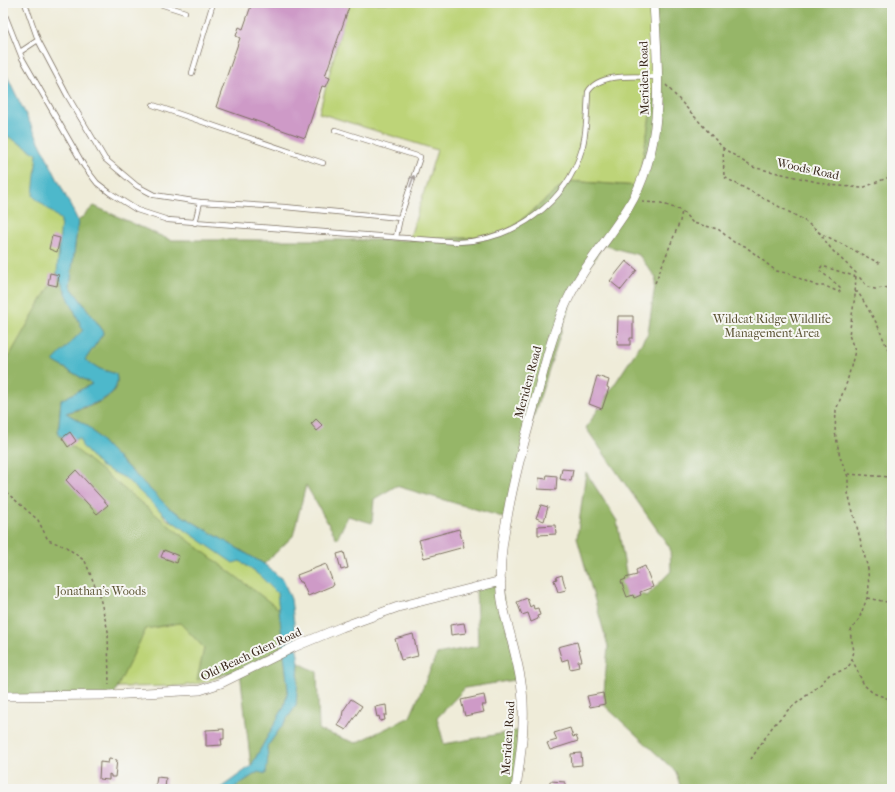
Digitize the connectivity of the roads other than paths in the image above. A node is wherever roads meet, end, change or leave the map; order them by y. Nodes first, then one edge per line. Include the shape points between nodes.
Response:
1 (25, 3) edge
2 (157, 3) edge
3 (213, 3) edge
4 (654, 3) edge
5 (3, 10) edge
6 (185, 12) dead end
7 (38, 40) junction
8 (20, 52) junction
9 (192, 72) dead end
10 (657, 76) junction
11 (153, 105) dead end
12 (336, 130) dead end
13 (323, 163) dead end
14 (200, 202) junction
15 (400, 218) junction
16 (195, 223) junction
17 (396, 236) junction
18 (501, 581) junction
19 (3, 696) edge
20 (516, 789) edge

1 - 7 lane
2 - 6 lane
3 - 9 lane
4 - 10 street, Meriden Road
5 - 8 lane
7 - 8 lane
7 - 14 lane via 105,159 136,186 154,195
8 - 16 lane via 84,166 97,182 137,210 168,220
10 - 17 lane via 605,78 591,86 588,92 585,138 577,162 558,193 523,224 499,235 470,241
10 - 18 street, Meriden Road via 658,113 646,169 628,208 583,272 555,329 513,485 507,515
11 - 13 lane
15 -> 12 lane via 420,157
14 - 15 lane
14 - 16 lane
15 - 17 lane
16 - 17 lane
18 - 19 street, Old Beach Glen Road via 398,607 342,627 221,683 200,690 176,693
18 - 20 street, Meriden Road via 503,606 518,664 522,692 523,726

